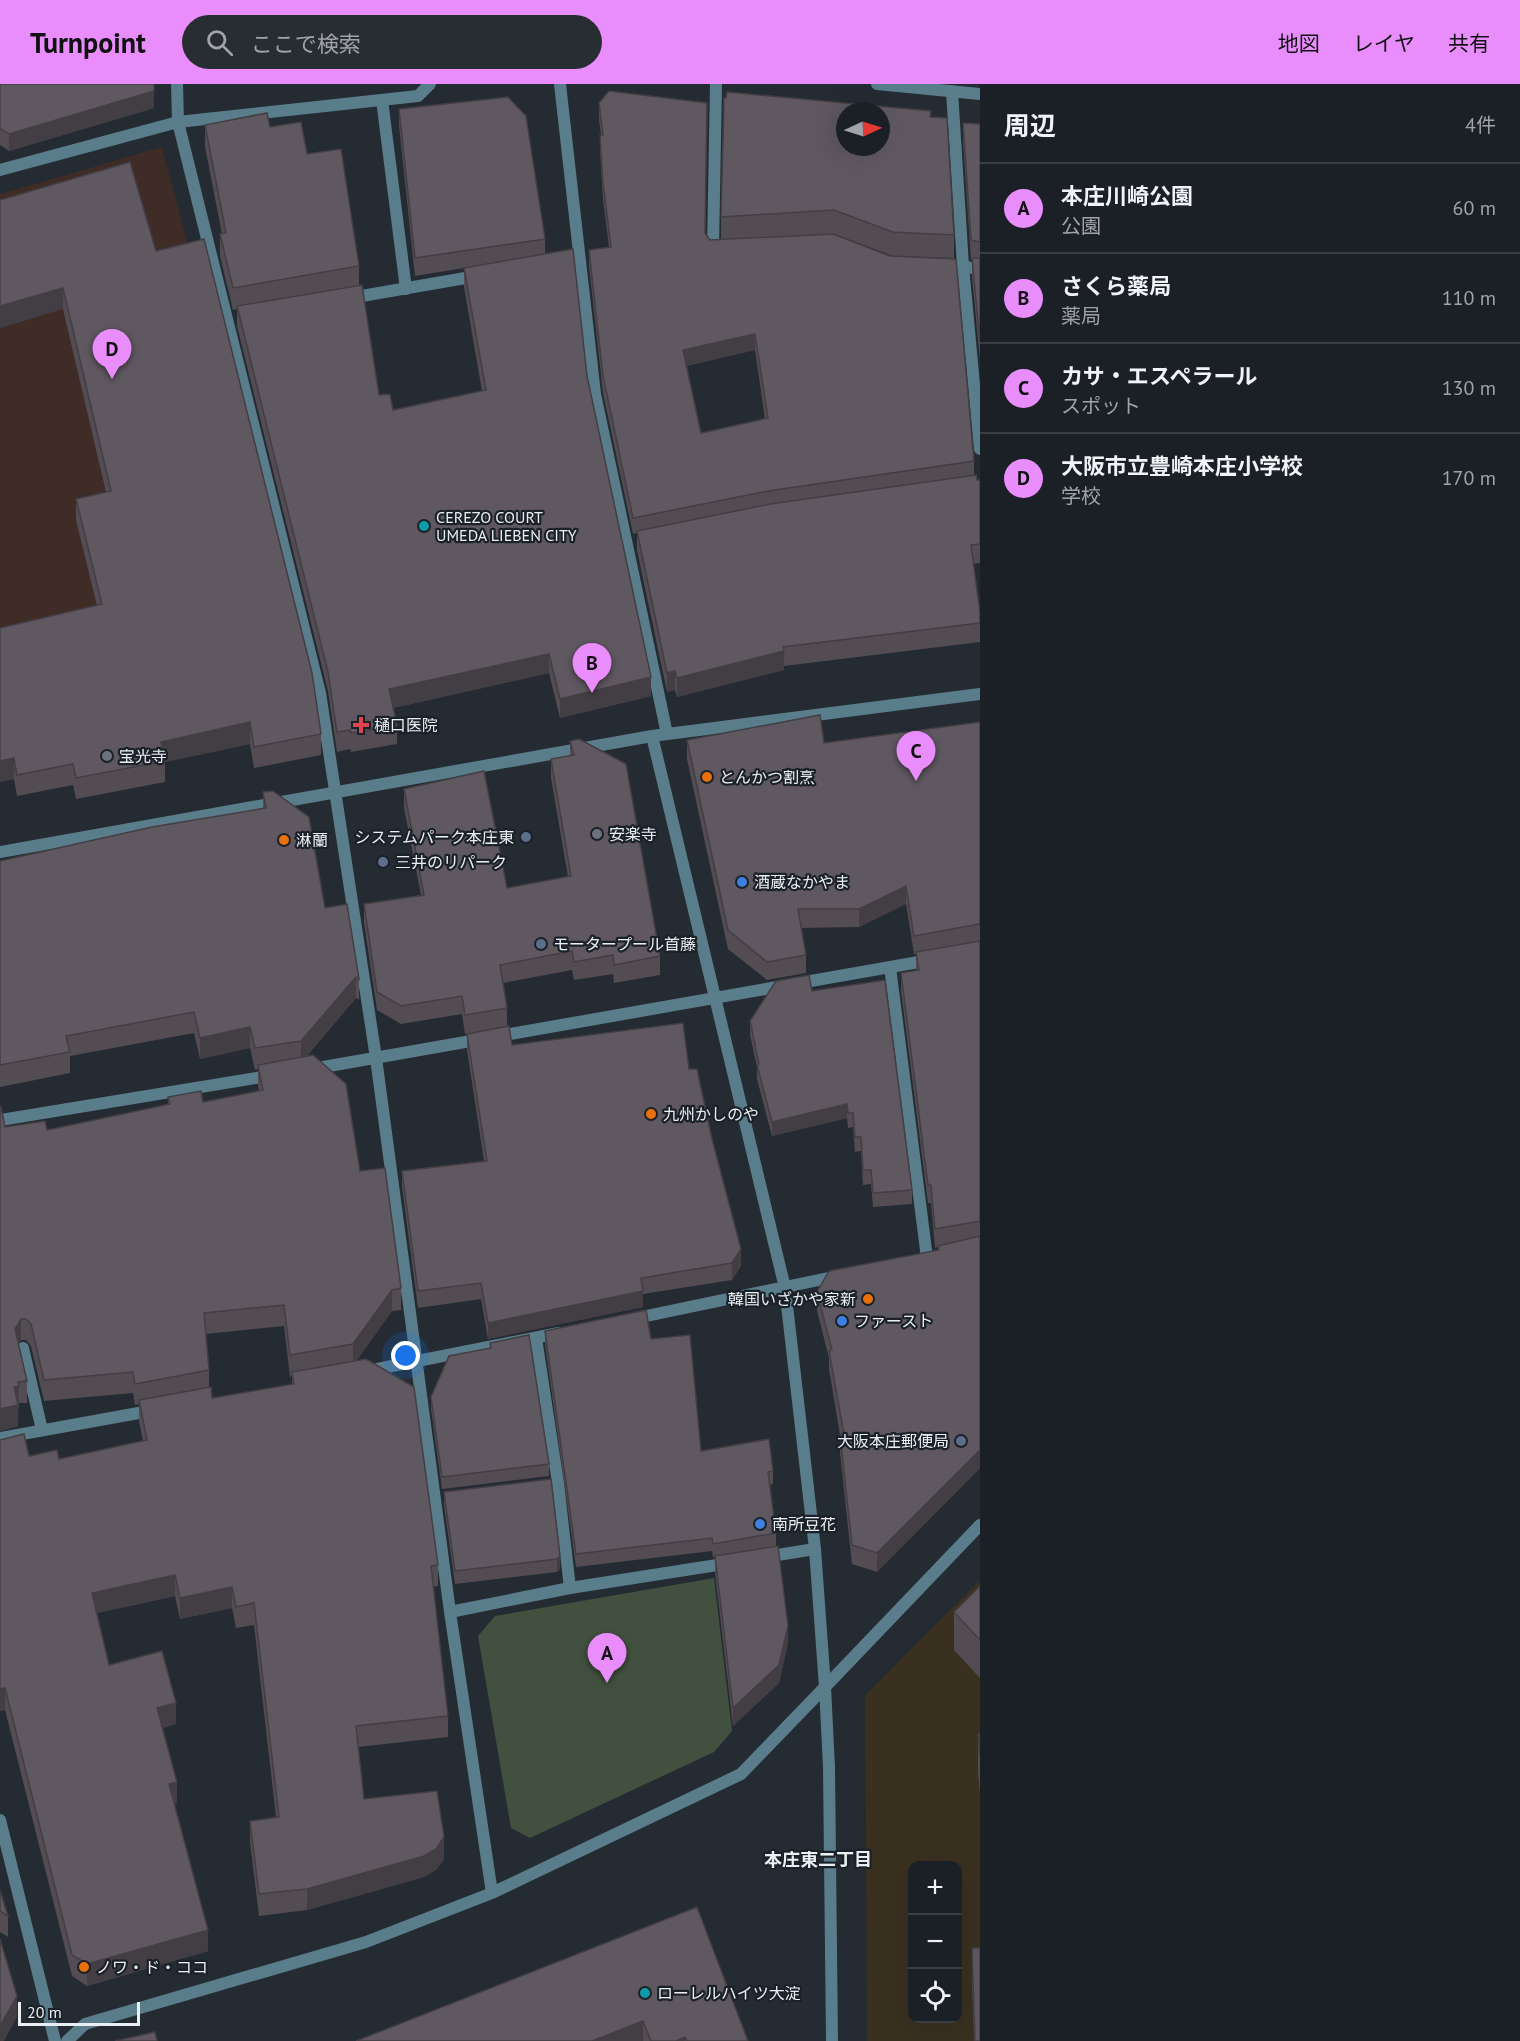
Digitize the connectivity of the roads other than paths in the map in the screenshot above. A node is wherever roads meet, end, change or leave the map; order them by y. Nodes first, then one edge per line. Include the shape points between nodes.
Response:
1 (177, 84) edge
2 (430, 84) edge
3 (560, 84) edge
4 (716, 84) edge
5 (876, 84) edge
6 (933, 87) edge
7 (952, 92) junction
8 (980, 94) edge
9 (382, 100) junction
10 (178, 122) junction
11 (0, 170) edge
12 (735, 248) edge
13 (932, 265) edge
14 (963, 266) junction
15 (980, 270) edge
16 (487, 275) edge
17 (406, 289) junction
18 (339, 300) edge
19 (980, 449) edge
20 (980, 694) edge
21 (667, 734) junction
22 (652, 736) junction
23 (335, 794) junction
24 (0, 852) edge
25 (946, 957) edge
26 (890, 967) junction
27 (714, 998) junction
28 (376, 1058) junction
29 (0, 1120) edge
30 (927, 1258) edge
31 (851, 1274) edge
32 (785, 1288) junction
33 (615, 1322) edge
34 (570, 1331) edge
35 (536, 1338) junction
36 (23, 1348) dead end
37 (417, 1362) junction
38 (358, 1372) edge
39 (171, 1407) edge
40 (42, 1430) junction
41 (0, 1438) edge
42 (980, 1525) edge
43 (815, 1550) junction
44 (570, 1588) junction
45 (450, 1612) junction
46 (825, 1687) junction
47 (0, 1820) edge
48 (4, 1851) edge
49 (492, 1893) junction
50 (56, 2041) edge
51 (68, 2041) edge
52 (832, 2041) edge

1 - 10 street
2 - 9 street via 418,96
3 - 21 street via 573,260 595,394 632,543
4 - 12 street via 713,249
5 - 6 street
6 - 7 street
7 - 8 street
7 - 14 street
9 - 10 street
9 - 17 street
10 - 11 street
10 - 23 street via 232,318 320,693
13 - 14 street
14 - 15 street
14 - 19 street
16 - 17 street
17 - 18 street
20 - 21 street
21 - 22 street
22 - 23 street
22 - 27 street
23 - 24 street
23 - 28 street
25 - 26 street
26 - 27 street
26 - 30 street
27 - 28 street
27 - 32 street
28 - 29 street
28 - 37 street
31 - 32 street
32 - 33 street
32 - 43 street
34 - 35 street
35 - 37 street
35 - 44 street
36 - 40 street
37 - 38 street
37 - 45 street via 441,1498
39 - 40 street
40 - 41 street
42 - 46 street
43 - 44 street
43 - 46 street
44 - 45 street
45 - 49 street
46 - 49 street via 741,1774
46 - 52 street
47 - 48 street
48 - 50 street
49 - 51 street via 366,1942 85,2024

